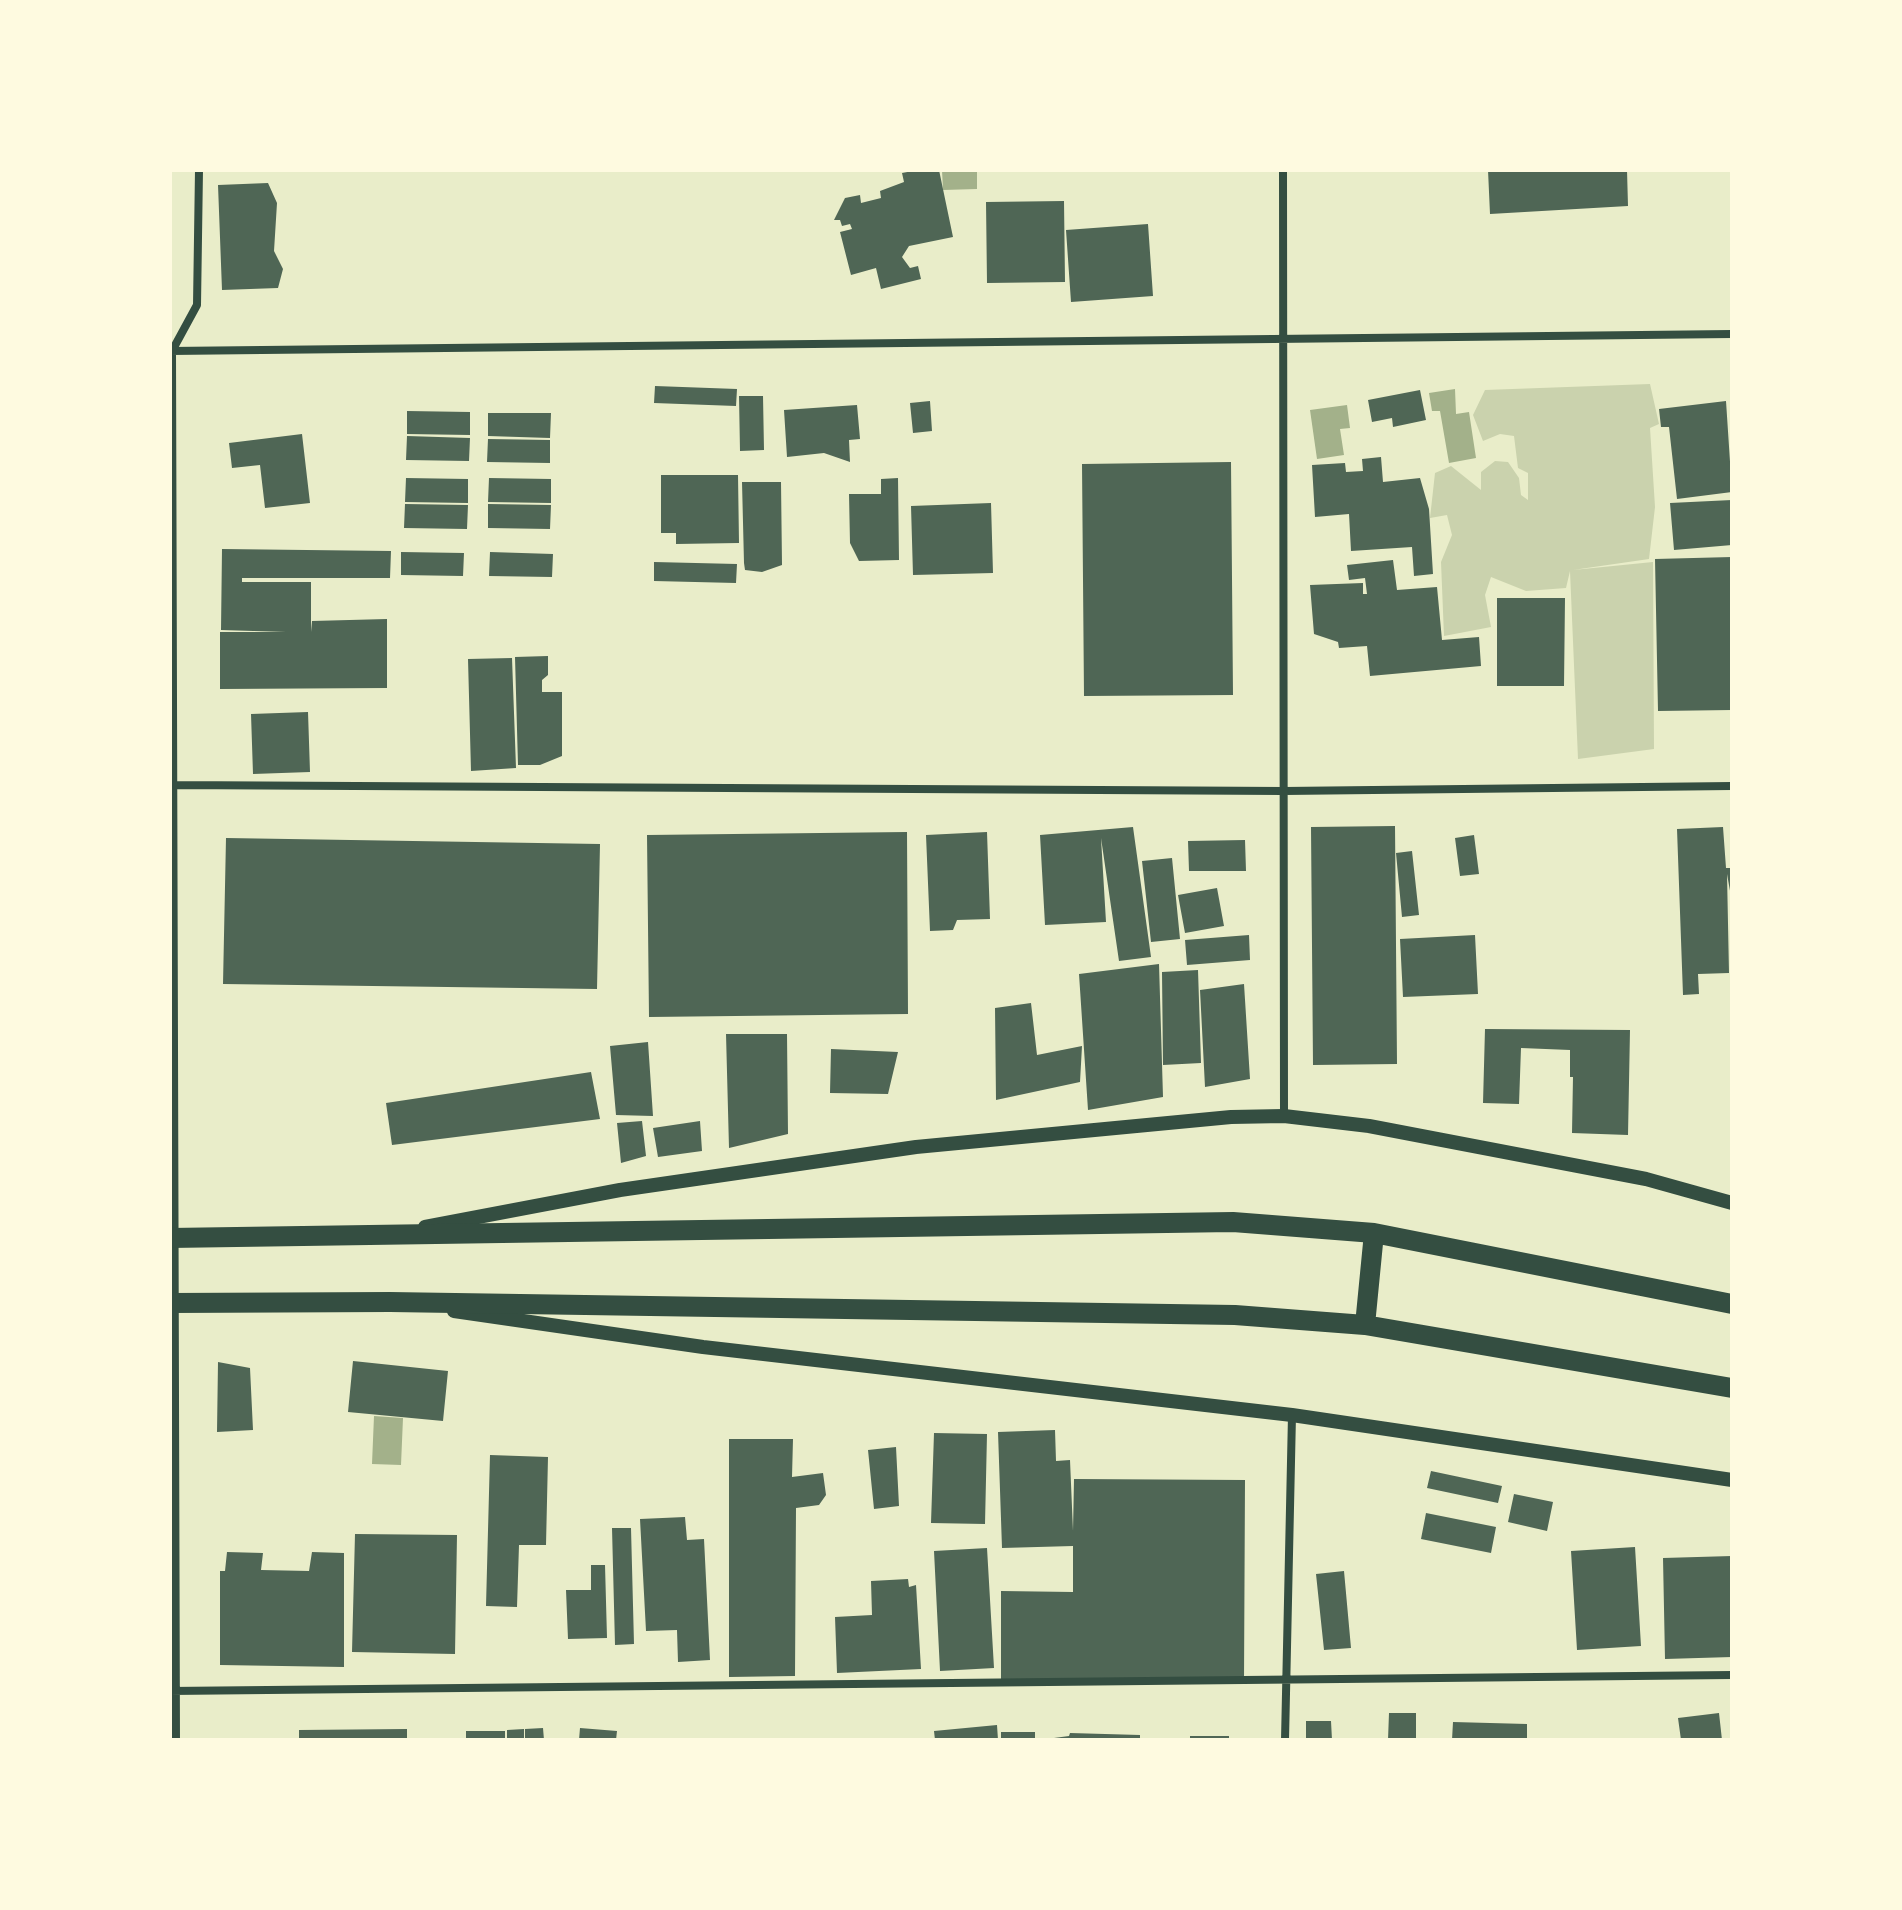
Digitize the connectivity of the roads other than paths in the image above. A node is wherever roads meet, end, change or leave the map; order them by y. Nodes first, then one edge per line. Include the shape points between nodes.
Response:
1 (199, 170) edge
2 (1283, 170) edge
3 (1732, 334) edge
4 (1283, 339) junction
5 (171, 351) edge
6 (172, 785) edge
7 (1732, 786) edge
8 (1284, 791) junction
9 (1284, 1116) junction
10 (1732, 1203) edge
11 (398, 1232) junction
12 (1374, 1233) junction
13 (172, 1238) edge
14 (390, 1302) junction
15 (173, 1303) edge
16 (1732, 1304) edge
17 (1365, 1325) junction
18 (1732, 1388) edge
19 (1292, 1415) junction
20 (1732, 1480) edge
21 (1732, 1675) edge
22 (1286, 1680) junction
23 (174, 1691) edge
24 (176, 1740) edge
25 (1285, 1740) edge

1 - 5 street via 197,305
2 - 4 street
3 - 4 street
4 - 5 street
4 - 8 street
5 - 6 street
6 - 8 street
6 - 13 street
7 - 8 street
8 - 9 street
9 - 10 street via 1369,1126 1584,1167
9 - 11 street via 916,1147 620,1190
11 - 12 main road via 1233,1222
11 - 13 main road
12 - 16 main road
12 - 17 main road
13 - 15 street
14 - 15 main road
14 - 17 main road via 1235,1315
14 - 19 street via 719,1349
15 - 23 street
17 - 18 main road
19 - 20 street
19 - 22 street
21 - 22 street
22 - 23 street
22 - 25 street
23 - 24 street

